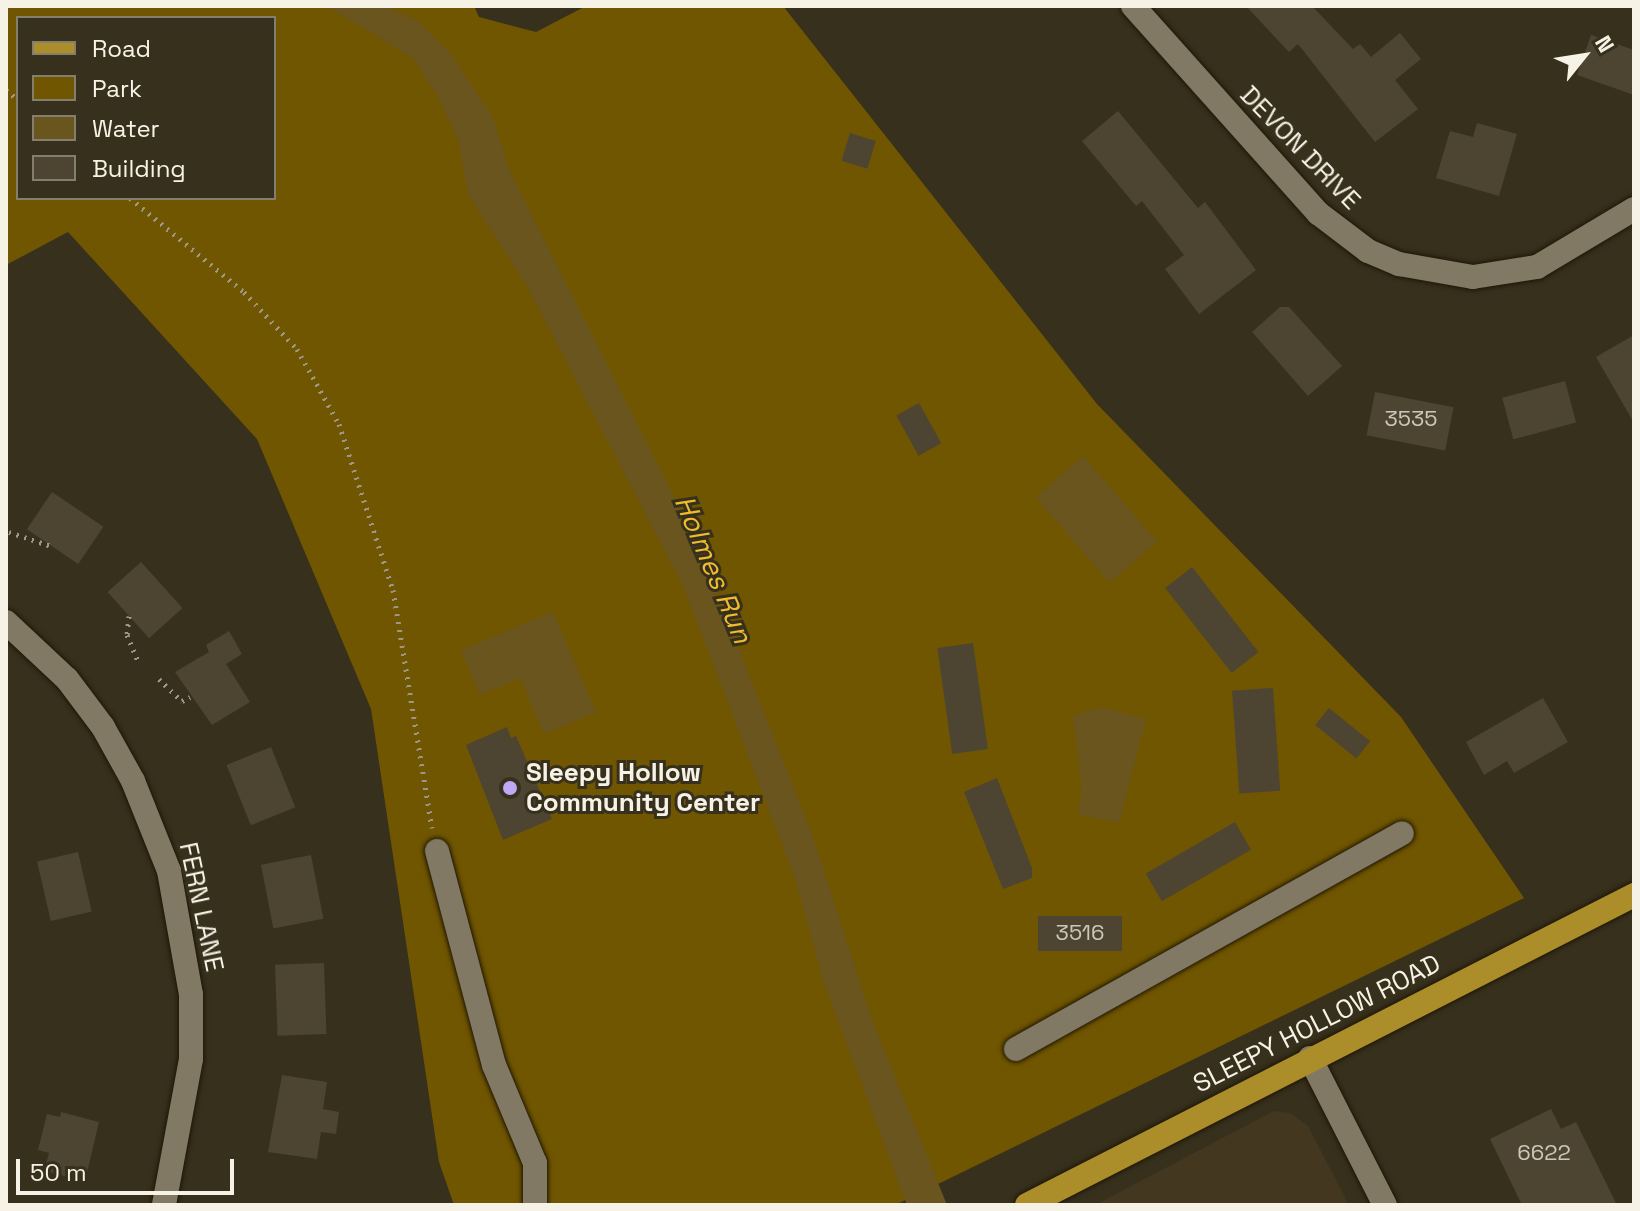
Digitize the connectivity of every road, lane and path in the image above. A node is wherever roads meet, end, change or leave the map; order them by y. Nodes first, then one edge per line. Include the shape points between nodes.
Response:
1 (1133, 6) edge
2 (132, 200) edge
3 (1634, 209) edge
4 (9, 532) dead end
5 (51, 546) dead end
6 (129, 616) dead end
7 (6, 622) edge
8 (138, 661) dead end
9 (159, 679) dead end
10 (190, 697) dead end
11 (1402, 833) dead end
12 (437, 851) joint
13 (1634, 895) edge
14 (1016, 1049) dead end
15 (1310, 1058) junction
16 (164, 1205) edge
17 (535, 1205) edge
18 (1027, 1205) edge
19 (1385, 1205) edge

1 - 3 street, DEVON DRIVE via 1318,213 1368,251 1399,264 1473,277 1525,270
2 - 12 path via 244,292 286,338 339,424 393,590
4 - 5 path
6 - 8 path via 127,635
7 - 16 street, FERN LANE via 67,679 103,727 133,781 169,871 191,994 191,1059
9 - 10 path via 182,701
11 - 14 street
12 - 17 street via 494,1065 535,1163
13 - 15 main road, SLEEPY HOLLOW ROAD
15 - 18 main road, SLEEPY HOLLOW ROAD
15 - 19 street

